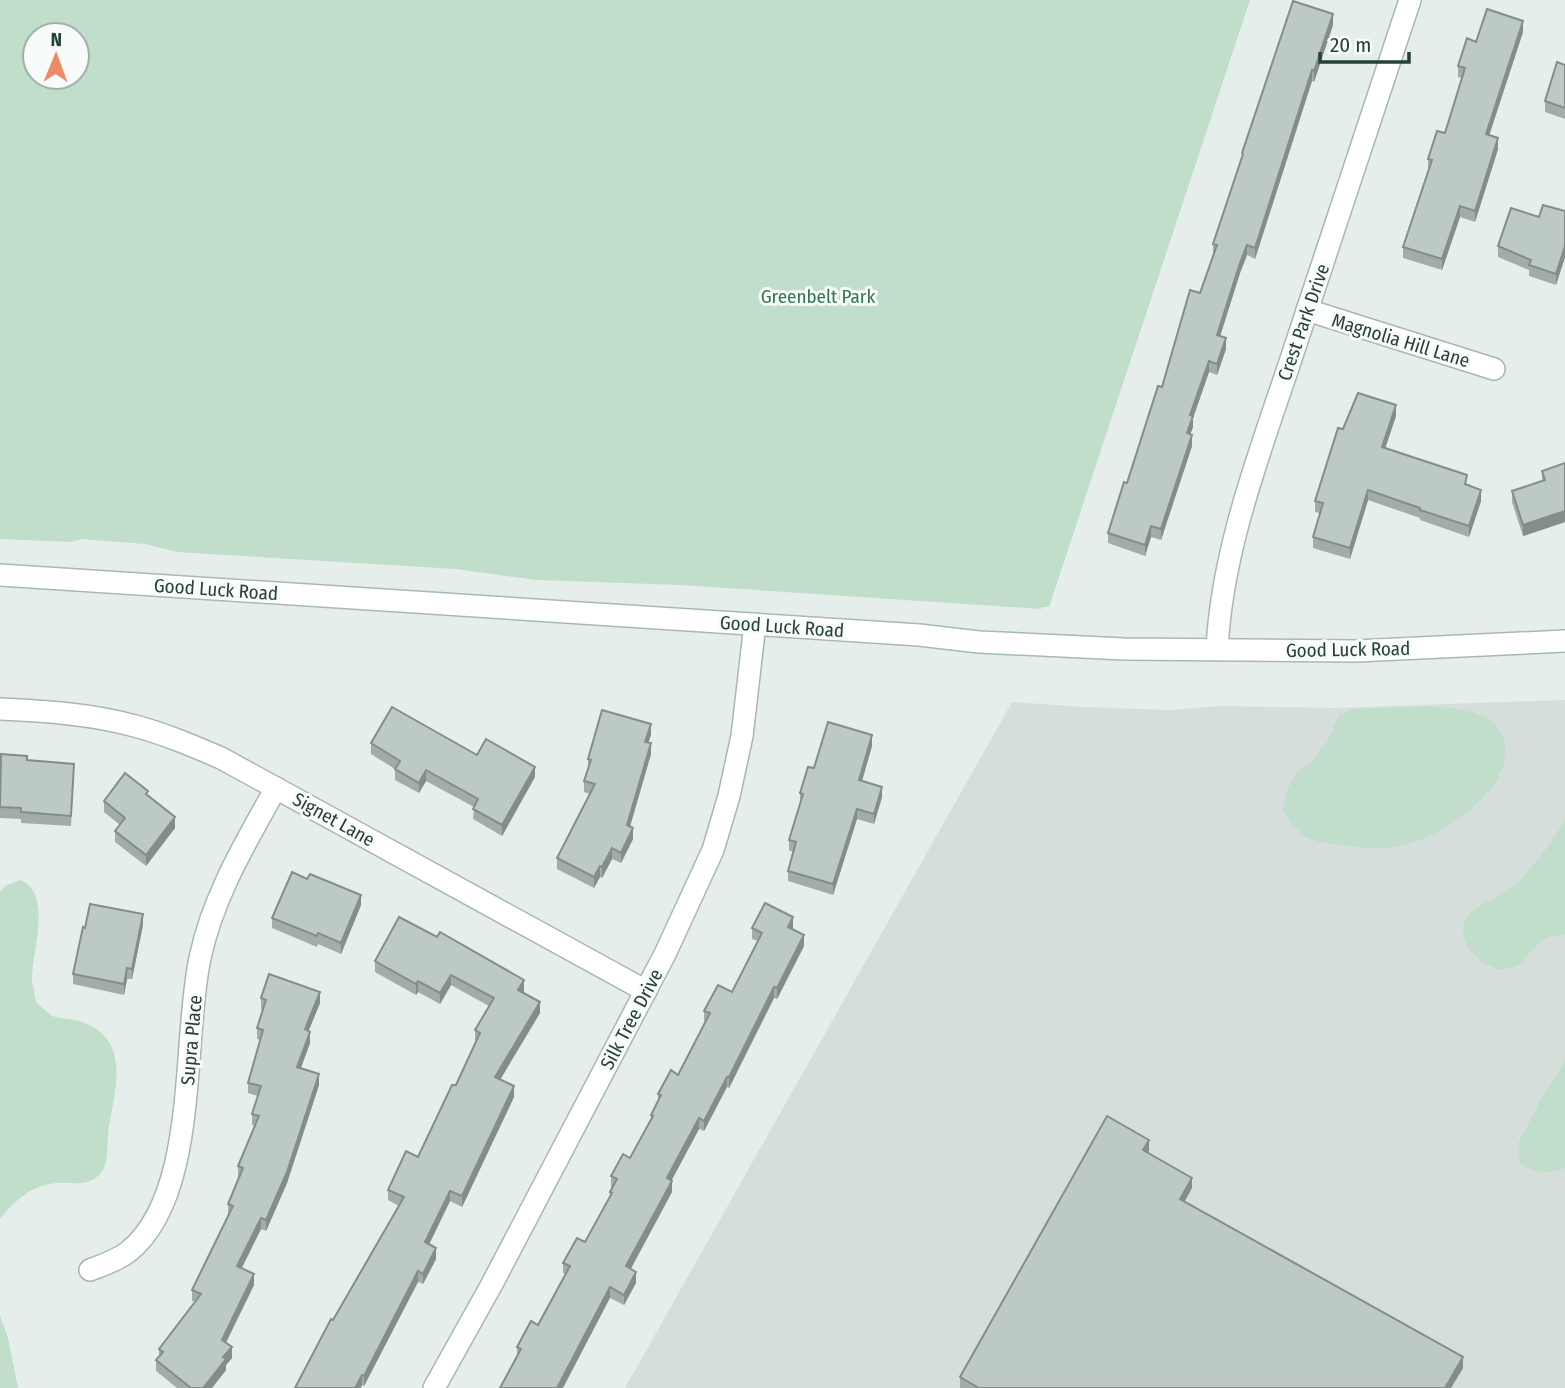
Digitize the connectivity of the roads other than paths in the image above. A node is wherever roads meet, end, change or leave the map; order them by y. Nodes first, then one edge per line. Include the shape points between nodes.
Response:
1 (1410, 0) edge
2 (1307, 310) junction
3 (1494, 369) dead end
4 (0, 575) edge
5 (755, 624) junction
6 (1565, 641) edge
7 (1217, 649) junction
8 (0, 709) edge
9 (276, 788) junction
10 (646, 991) junction
11 (90, 1270) dead end
12 (434, 1388) edge

1 - 2 street, Crest Park Drive
2 - 3 street, Magnolia Hill Lane
2 - 7 street, Crest Park Drive via 1229,555
4 - 5 street, Good Luck Road
5 - 7 street, Good Luck Road via 979,642
5 - 10 street, Silk Tree Drive via 742,736 713,850
6 - 7 street, Good Luck Road via 1356,651
8 - 9 street, Signet Lane via 133,725 221,758
9 - 10 street, Signet Lane
9 - 11 street, Supra Place via 229,876 201,956 181,1134 166,1194 130,1250
10 - 12 street, Silk Tree Drive

